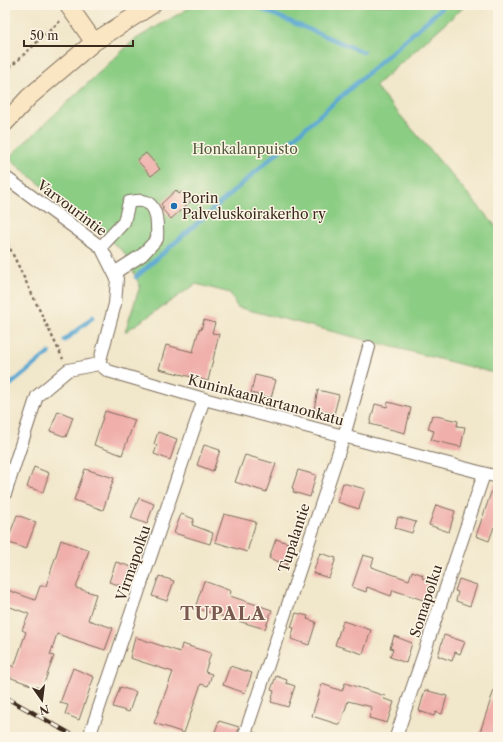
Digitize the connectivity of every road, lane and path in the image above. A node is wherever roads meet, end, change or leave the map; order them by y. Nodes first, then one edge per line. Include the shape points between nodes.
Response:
1 (152, 5) edge
2 (70, 8) edge
3 (94, 42) junction
4 (5, 72) edge
5 (5, 123) edge
6 (5, 177) edge
7 (5, 238) edge
8 (101, 247) junction
9 (114, 273) junction
10 (370, 348) dead end
11 (99, 364) junction
12 (68, 370) junction
13 (204, 399) junction
14 (344, 436) junction
15 (484, 474) junction
16 (498, 477) edge
17 (5, 494) edge
18 (88, 737) edge
19 (244, 737) edge
20 (396, 737) edge

1 - 3 main road
2 - 3 main road
2 - 4 path
3 - 5 main road via 29,97
6 - 8 street, Varvourintie
7 - 12 path
8 - 9 street, Varvourintie
8 - 9 street via 124,222 129,202 140,199 149,203 158,216 157,239 142,255
9 - 11 street, Varvourintie via 115,304
10 - 14 street, Tupalantie
11 - 12 street
11 - 13 street, Kuninkaankartanonkatu via 108,371
12 - 17 street via 37,396
13 - 14 street, Kuninkaankartanonkatu
13 - 18 street, Virmapolku
14 - 15 street, Kuninkaankartanonkatu
14 - 19 street, Tupalantie
15 - 16 street, Kuninkaankartanonkatu
15 - 20 street, Somapolku

